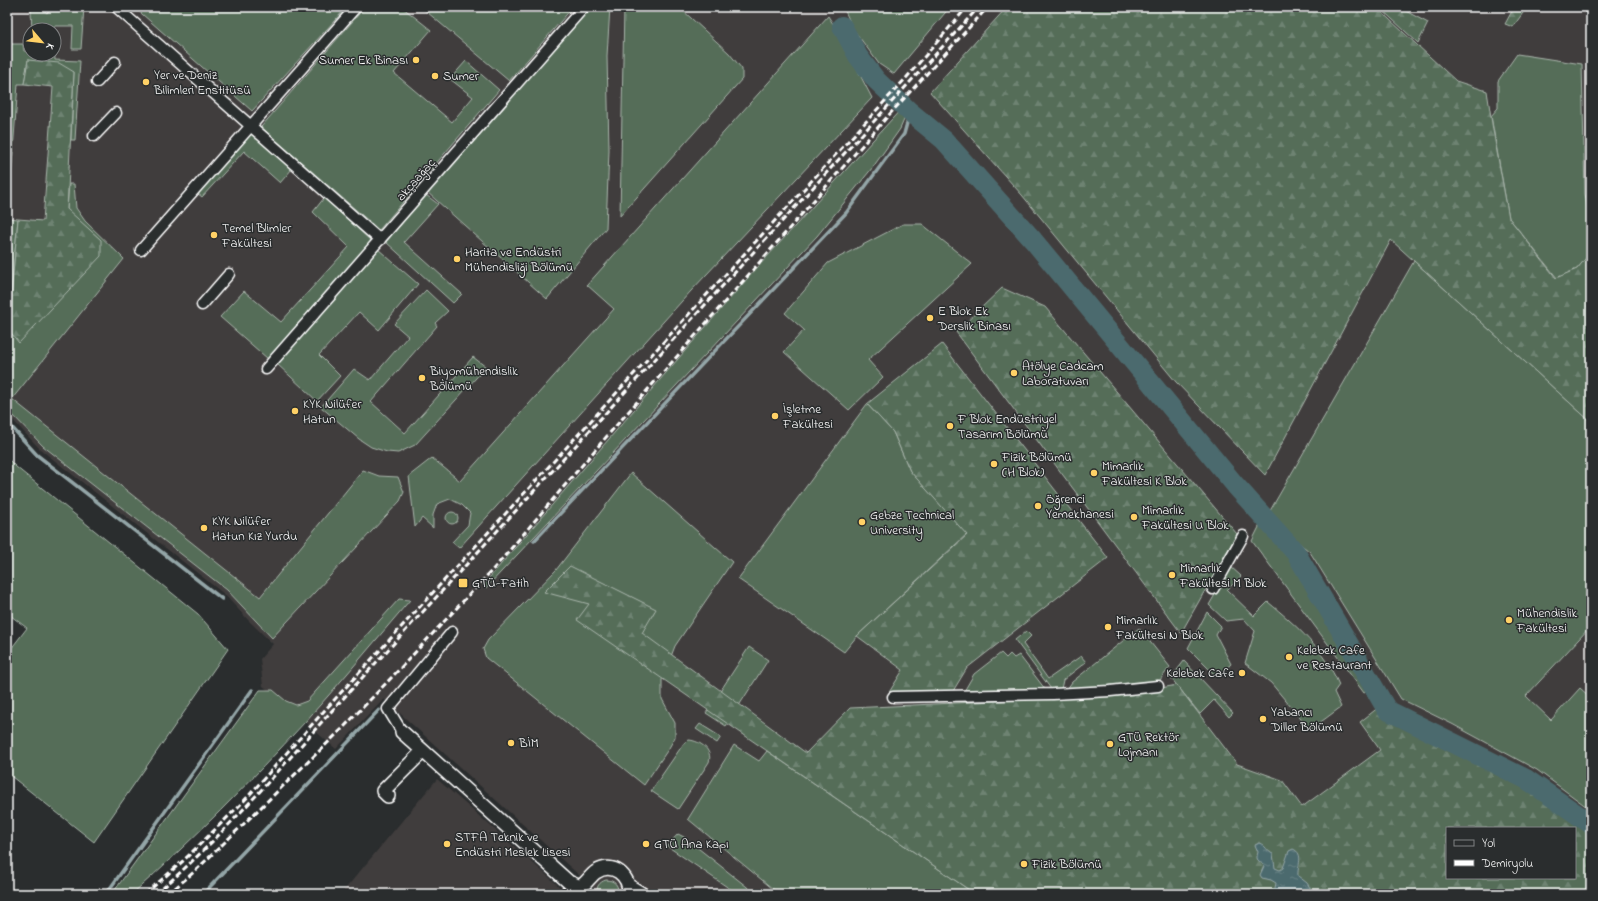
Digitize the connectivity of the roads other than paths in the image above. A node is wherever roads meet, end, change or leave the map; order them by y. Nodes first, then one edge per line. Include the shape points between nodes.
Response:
1 (116, 7) edge
2 (356, 7) edge
3 (584, 7) edge
4 (115, 62) dead end
5 (97, 82) dead end
6 (116, 113) dead end
7 (252, 125) junction
8 (94, 136) dead end
9 (380, 240) junction
10 (141, 250) dead end
11 (229, 274) dead end
12 (202, 305) dead end
13 (266, 369) dead end
14 (1243, 536) dead end
15 (1213, 589) dead end
16 (452, 632) dead end
17 (1158, 686) dead end
18 (893, 697) dead end
19 (402, 732) joint
20 (423, 751) junction
21 (388, 796) dead end
22 (571, 883) junction
23 (629, 890) edge
24 (582, 894) edge
25 (642, 894) edge

1 - 7 street
2 - 7 street
3 - 9 street, akçaağaç
4 - 5 street
6 - 8 street
7 - 9 street
7 - 10 street
9 - 13 street, akçaağaç
11 - 12 street
14 - 15 street
16 - 19 street via 388,709
17 - 18 street via 1053,694
19 - 20 street
20 - 21 street via 383,791
20 - 22 street
22 - 23 street via 580,887 595,873 608,869 616,870 627,879
22 - 24 street
23 - 25 street

